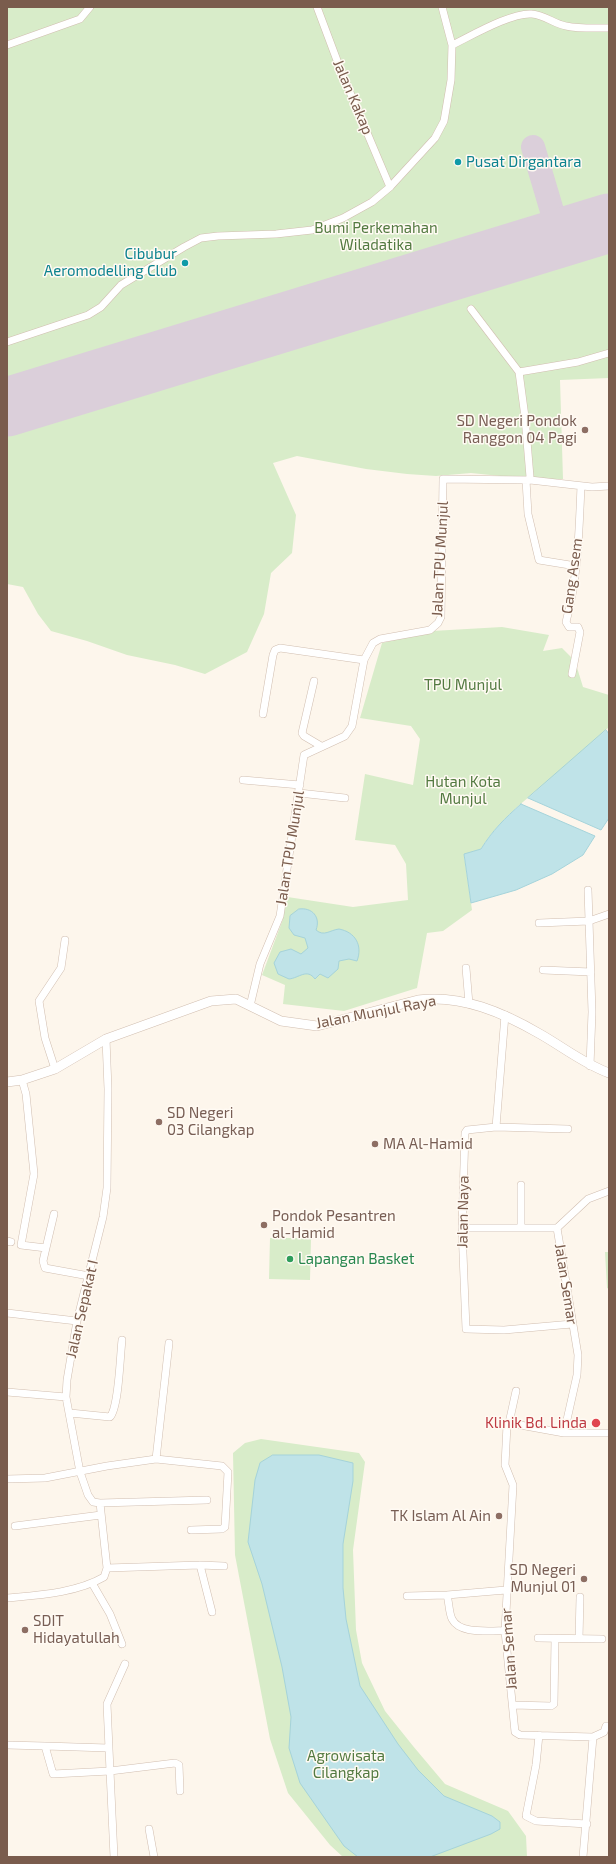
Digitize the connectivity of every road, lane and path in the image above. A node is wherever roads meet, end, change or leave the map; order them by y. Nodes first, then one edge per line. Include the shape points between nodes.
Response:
1 (90, 7) edge
2 (317, 7) edge
3 (442, 7) edge
4 (609, 28) edge
5 (452, 44) junction
6 (7, 45) edge
7 (390, 187) junction
8 (471, 309) dead end
9 (7, 342) edge
10 (609, 353) edge
11 (519, 372) junction
12 (528, 478) junction
13 (581, 486) junction
14 (609, 486) edge
15 (576, 566) junction
16 (364, 660) junction
17 (572, 674) dead end
18 (314, 681) dead end
19 (263, 714) dead end
20 (321, 746) junction
21 (243, 780) dead end
22 (300, 785) junction
23 (299, 793) junction
24 (345, 798) dead end
25 (588, 890) dead end
26 (609, 914) edge
27 (539, 922) dead end
28 (589, 922) junction
29 (65, 940) dead end
30 (466, 968) dead end
31 (542, 970) dead end
32 (591, 972) junction
33 (469, 1004) junction
34 (250, 1006) junction
35 (505, 1016) junction
36 (106, 1039) junction
37 (590, 1066) junction
38 (55, 1069) junction
39 (609, 1073) edge
40 (22, 1080) junction
41 (7, 1082) edge
42 (496, 1127) junction
43 (568, 1129) dead end
44 (521, 1185) dead end
45 (609, 1192) edge
46 (54, 1214) dead end
47 (521, 1227) junction
48 (462, 1228) junction
49 (557, 1228) junction
50 (46, 1248) junction
51 (89, 1276) junction
52 (7, 1313) edge
53 (77, 1321) junction
54 (572, 1324) junction
55 (122, 1340) dead end
56 (169, 1343) dead end
57 (516, 1391) dead end
58 (7, 1392) edge
59 (66, 1397) junction
60 (70, 1413) junction
61 (509, 1423) junction
62 (564, 1433) junction
63 (609, 1433) edge
64 (156, 1459) junction
65 (80, 1472) junction
66 (7, 1480) edge
67 (208, 1500) dead end
68 (100, 1503) junction
69 (101, 1515) junction
70 (15, 1526) dead end
71 (192, 1530) dead end
72 (200, 1565) junction
73 (224, 1566) dead end
74 (108, 1568) junction
75 (92, 1583) junction
76 (506, 1590) junction
77 (447, 1595) junction
78 (407, 1596) dead end
79 (580, 1597) dead end
80 (7, 1598) edge
81 (212, 1612) dead end
82 (505, 1631) junction
83 (538, 1638) dead end
84 (555, 1639) junction
85 (579, 1639) junction
86 (602, 1639) dead end
87 (122, 1644) dead end
88 (125, 1664) dead end
89 (513, 1705) junction
90 (609, 1726) edge
91 (539, 1735) junction
92 (593, 1737) junction
93 (7, 1745) edge
94 (45, 1746) junction
95 (108, 1748) junction
96 (110, 1771) junction
97 (180, 1790) dead end
98 (587, 1824) junction
99 (149, 1829) dead end
100 (114, 1857) edge
101 (154, 1857) edge
102 (583, 1857) edge

1 - 6 street via 80,19
2 - 7 street, Jalan Kakap
3 - 5 street
4 - 5 street via 567,27 543,16 526,14 495,24
5 - 7 street via 451,80 444,121 435,138
7 - 9 street via 372,202 343,218 312,230 201,238 122,285 102,307 88,315
8 - 11 street
10 - 11 street via 573,363
11 - 12 street via 525,417
12 - 13 street, Jalan TPU Munjul
12 - 15 street via 528,514 539,560
12 - 16 street, Jalan TPU Munjul via 443,479 441,609 438,623 430,630 380,639 373,643
13 - 14 street, Jalan TPU Munjul
13 - 15 street, Gang Asem
15 - 17 street, Gang Asem via 573,598 566,622 570,627 580,630
16 - 19 street via 280,648 275,650
16 - 20 street, Jalan TPU Munjul via 350,732
18 - 20 street via 302,733
20 - 22 street, Jalan TPU Munjul via 304,755
21 - 22 street
22 - 23 street, Jalan TPU Munjul
23 - 24 street
23 - 34 street, Jalan TPU Munjul via 280,916 260,964
25 - 28 street
26 - 28 street
27 - 28 street
28 - 32 street
29 - 38 street via 61,968 39,1001 45,1038
30 - 33 street
31 - 32 street
32 - 37 street
33 - 34 street, Jalan Munjul Raya via 435,998 317,1026 281,1021
33 - 35 street, Jalan Munjul Raya
34 - 36 street, Jalan Munjul Raya via 236,999 211,1001
35 - 37 street, Jalan Munjul Raya via 540,1034
35 - 42 street
36 - 38 street, Jalan Munjul Raya
36 - 51 street, Jalan Sepakat I via 107,1188
37 - 39 street, Jalan Munjul Raya
38 - 40 street, Jalan Munjul Raya
40 - 41 street, Jalan Munjul Raya
40 - 50 street via 26,1094 34,1174 21,1245
42 - 43 street
42 - 48 street, Jalan Naya via 470,1129 465,1133
44 - 47 street
45 - 49 street via 588,1199
46 - 50 street
47 - 48 street, Jalan Semar
47 - 49 street, Jalan Semar
48 - 54 street, Jalan Naya via 466,1329 504,1330
49 - 54 street, Jalan Semar
50 - 51 street via 43,1261 45,1268
51 - 53 street, Jalan Sepakat I
52 - 53 street
53 - 59 street, Jalan Sepakat I
54 - 62 street, Jalan Semar via 579,1367
55 - 60 street via 116,1400 110,1417
56 - 64 street
57 - 61 street, Jalan Semar
58 - 59 street
59 - 60 street, Jalan Sepakat I
60 - 65 street, Jalan Sepakat I
61 - 62 street
61 - 76 street, Jalan Semar via 506,1465 513,1484
62 - 63 street
64 - 65 street
64 - 71 street via 226,1468 228,1472 225,1528
65 - 66 street via 45,1478
65 - 68 street, Jalan Sepakat I via 88,1495 93,1502
67 - 68 street
68 - 69 street
69 - 70 street
69 - 74 street
72 - 73 street
72 - 74 street
72 - 81 street
74 - 75 street via 104,1577
75 - 80 street via 36,1595
75 - 87 street via 110,1614
76 - 77 street
76 - 82 street, Jalan Semar
77 - 78 street
77 - 82 street via 451,1618 457,1626
79 - 85 street
82 - 89 street, Jalan Semar
83 - 84 street
84 - 85 street
84 - 89 street via 554,1704
85 - 86 street
88 - 95 street via 107,1704
89 - 91 street, Jalan Semar via 514,1732
90 - 92 street via 606,1726 604,1732
91 - 92 street, Jalan Semar
91 - 98 street via 526,1816 536,1821
92 - 98 street
93 - 94 street
94 - 95 street
94 - 96 street via 53,1774
95 - 96 street
96 - 97 street via 178,1763
96 - 100 street
98 - 102 street
99 - 101 street

